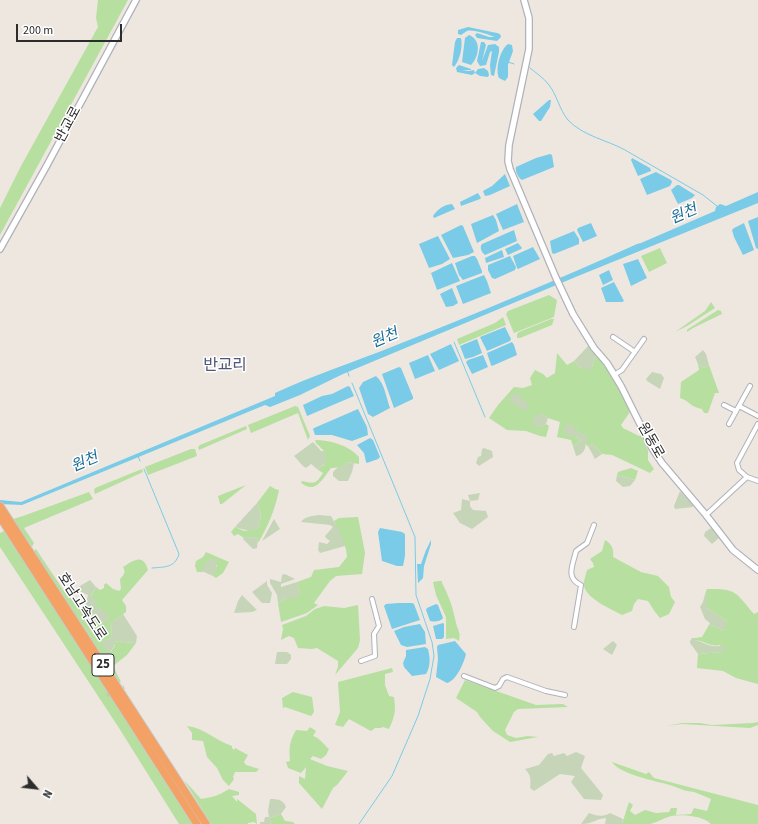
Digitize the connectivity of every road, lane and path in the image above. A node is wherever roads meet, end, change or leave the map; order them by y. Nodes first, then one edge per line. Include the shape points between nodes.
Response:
1 (136, 0) edge
2 (524, 0) edge
3 (0, 249) edge
4 (613, 337) dead end
5 (644, 339) dead end
6 (635, 352) junction
7 (614, 375) junction
8 (750, 386) dead end
9 (724, 405) dead end
10 (739, 406) junction
11 (736, 411) junction
12 (758, 416) edge
13 (729, 424) dead end
14 (758, 424) edge
15 (747, 477) junction
16 (758, 480) edge
17 (0, 506) edge
18 (706, 515) junction
19 (0, 517) edge
20 (594, 525) dead end
21 (758, 570) edge
22 (372, 599) dead end
23 (574, 628) dead end
24 (361, 660) dead end
25 (464, 676) dead end
26 (565, 695) dead end
27 (197, 824) edge
28 (206, 824) edge

1 - 3 street, 반교로
2 - 7 street, 원동로 via 529,18 529,49 508,161 560,289 581,328
4 - 6 street
5 - 6 street
6 - 7 street via 622,370
7 - 18 street, 원동로 via 656,453
8 - 10 street
9 - 11 street
10 - 11 street
10 - 12 street
11 - 13 street
14 - 15 street via 737,463 739,470
15 - 16 street
15 - 18 street
17 - 28 highway, 호남고속도로 / 25
18 - 21 street, 원동로 via 733,550
19 - 27 highway, 호남고속도로 / 25
20 - 23 street via 587,543 576,551 571,577 574,582 581,585
22 - 24 street via 379,626 374,634 375,656
25 - 26 street via 495,688 506,677

